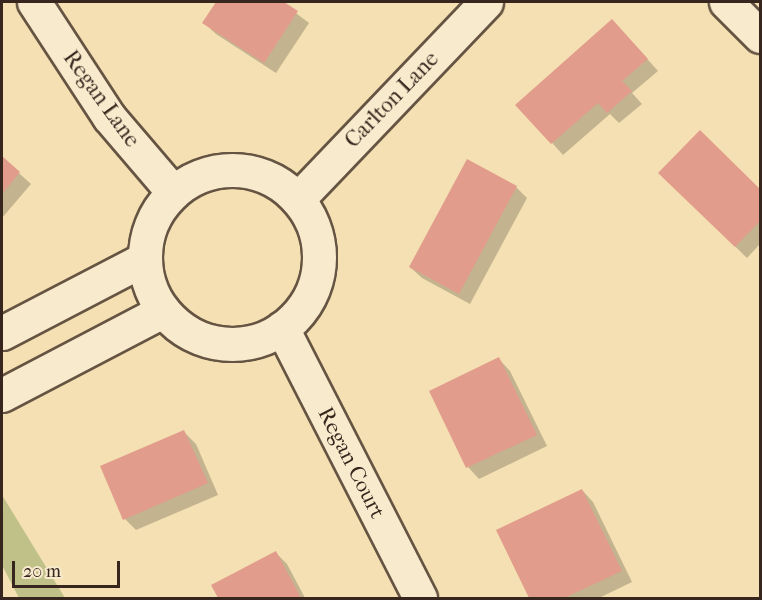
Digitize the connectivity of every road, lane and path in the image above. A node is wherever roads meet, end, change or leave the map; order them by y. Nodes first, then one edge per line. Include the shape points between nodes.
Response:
1 (34, 2) edge
2 (486, 2) edge
3 (726, 2) edge
4 (760, 36) edge
5 (173, 192) junction
6 (298, 199) junction
7 (144, 259) junction
8 (163, 311) junction
9 (282, 328) junction
10 (2, 333) edge
11 (2, 395) edge
12 (420, 598) edge

1 - 5 street, Regan Lane via 109,117
2 - 6 street, Carlton Lane
3 - 4 street
5 - 6 street via 199,176 229,169 274,180
5 - 7 street via 152,222
6 - 9 street via 312,219 319,243 319,267 313,291 300,312
7 - 8 street via 150,286
7 - 10 street
8 - 9 street via 192,335 210,342 247,343
8 - 11 street
9 - 12 street, Regan Court

